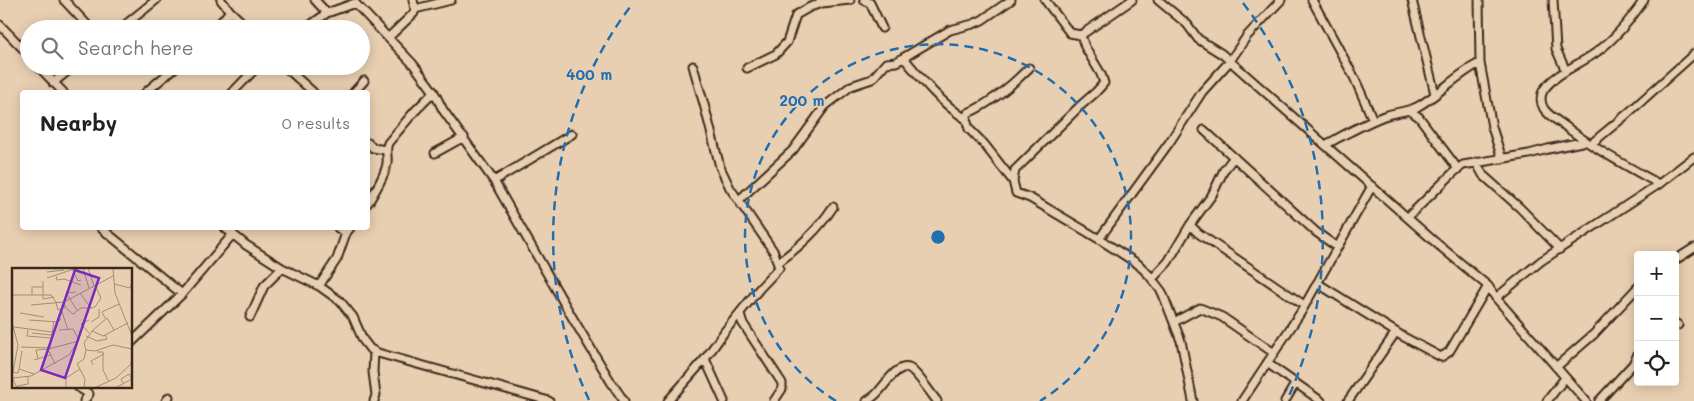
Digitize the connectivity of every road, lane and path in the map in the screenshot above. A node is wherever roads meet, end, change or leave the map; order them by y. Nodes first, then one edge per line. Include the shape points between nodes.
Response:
1 (64, 0) edge
2 (156, 0) edge
3 (221, 0) edge
4 (315, 0) edge
5 (413, 0) edge
6 (451, 0) edge
7 (850, 0) edge
8 (864, 0) edge
9 (1012, 0) edge
10 (1045, 0) edge
11 (1132, 0) edge
12 (1158, 0) edge
13 (1281, 0) edge
14 (1312, 0) edge
15 (1412, 0) edge
16 (1479, 0) edge
17 (1552, 0) edge
18 (354, 1) edge
19 (1643, 1) edge
20 (821, 2) edge
21 (415, 9) junction
22 (230, 11) junction
23 (327, 13) junction
24 (83, 20) edge
25 (131, 20) edge
26 (222, 20) edge
27 (240, 20) edge
28 (317, 20) edge
29 (0, 25) edge
30 (882, 28) dead end
31 (1081, 35) junction
32 (388, 37) junction
33 (20, 46) edge
34 (1694, 54) edge
35 (904, 58) junction
36 (1230, 61) junction
37 (1480, 63) junction
38 (693, 66) dead end
39 (747, 68) dead end
40 (1029, 68) dead end
41 (1566, 71) junction
42 (46, 75) edge
43 (63, 75) edge
44 (166, 75) edge
45 (249, 75) edge
46 (294, 75) edge
47 (364, 81) dead end
48 (54, 83) junction
49 (61, 90) edge
50 (148, 90) edge
51 (235, 90) edge
52 (311, 90) edge
53 (356, 90) edge
54 (434, 92) junction
55 (1434, 94) junction
56 (1419, 106) junction
57 (1409, 110) junction
58 (1419, 117) junction
59 (966, 119) junction
60 (1373, 120) junction
61 (1204, 130) dead end
62 (1572, 132) junction
63 (572, 134) dead end
64 (464, 137) junction
65 (1588, 143) junction
66 (1569, 144) junction
67 (370, 145) edge
68 (1325, 146) junction
69 (386, 150) junction
70 (435, 153) dead end
71 (1234, 157) junction
72 (1694, 158) edge
73 (1502, 159) junction
74 (1479, 164) junction
75 (1458, 169) junction
76 (494, 181) junction
77 (1013, 181) junction
78 (1659, 184) junction
79 (1372, 186) junction
80 (370, 199) edge
81 (739, 200) junction
82 (833, 207) dead end
83 (1408, 218) junction
84 (1190, 225) junction
85 (103, 230) edge
86 (228, 230) edge
87 (348, 230) edge
88 (233, 234) junction
89 (1549, 237) junction
90 (1099, 239) junction
91 (1337, 247) junction
92 (1694, 248) edge
93 (1560, 250) junction
94 (1550, 256) junction
95 (1679, 257) edge
96 (778, 262) junction
97 (282, 268) junction
98 (1152, 279) junction
99 (1317, 283) junction
100 (319, 286) junction
101 (1488, 286) junction
102 (1634, 292) edge
103 (182, 294) junction
104 (1496, 298) junction
105 (1304, 305) junction
106 (740, 313) junction
107 (250, 317) dead end
108 (733, 321) junction
109 (742, 322) junction
110 (1174, 322) junction
111 (1396, 332) junction
112 (132, 342) edge
113 (374, 351) junction
114 (1274, 353) junction
115 (705, 360) junction
116 (1634, 362) edge
117 (1267, 363) junction
118 (1556, 367) junction
119 (1565, 378) junction
120 (1295, 384) junction
121 (80, 388) edge
122 (94, 388) edge
123 (89, 394) junction
124 (84, 401) edge
125 (374, 401) edge
126 (549, 401) edge
127 (624, 401) edge
128 (668, 401) edge
129 (724, 401) edge
130 (774, 401) edge
131 (867, 401) edge
132 (937, 401) edge
133 (1193, 401) edge
134 (1242, 401) edge
135 (1285, 401) edge
136 (1321, 401) edge
137 (1348, 401) edge
138 (1547, 401) edge
139 (1586, 401) edge
140 (1600, 401) edge

1 - 24 street
2 - 25 street
3 - 22 street
4 - 23 street
5 - 21 street
6 - 21 street
7 - 20 street
8 - 30 street via 870,3
9 - 35 street via 982,20 950,30
10 - 31 street via 1070,33
11 - 31 street
12 - 36 street via 1187,24 1198,38
13 - 36 street via 1247,36
14 - 60 street via 1354,77
15 - 55 street
16 - 37 street
17 - 41 street via 1556,49
18 - 23 street
18 - 32 street
19 - 41 street via 1614,37
20 - 39 street via 796,15 787,42 776,54
21 - 32 street
22 - 26 street
22 - 27 street
23 - 28 street
29 - 33 street
31 - 77 street via 1103,84 1015,170
32 - 54 street
34 - 65 street via 1626,115
35 - 59 street via 950,108
35 - 81 street via 886,63 872,79 851,86 826,106 793,150
36 - 68 street
36 - 90 street via 1202,92
37 - 55 street
37 - 73 street via 1492,127
38 - 81 street via 718,162
40 - 59 street via 1011,87 968,114
41 - 62 street via 1546,88 1541,102 1548,114
42 - 48 street
43 - 48 street
44 - 50 street
45 - 51 street
46 - 52 street
47 - 53 street
48 - 49 street
54 - 64 street
54 - 69 street via 388,143
55 - 56 street
56 - 57 street
56 - 58 street
57 - 58 street
57 - 60 street
58 - 75 street
59 - 77 street via 969,129
60 - 68 street
61 - 71 street
62 - 65 street
62 - 66 street
63 - 76 street
64 - 70 street
64 - 76 street
65 - 66 street
65 - 78 street
66 - 73 street
67 - 69 street
68 - 79 street
69 - 80 street via 386,167
71 - 84 street
71 - 91 street via 1316,232
72 - 78 street
73 - 74 street
74 - 75 street via 1463,165
74 - 89 street via 1488,180
75 - 83 street
76 - 127 street
77 - 90 street via 1016,193
78 - 93 street
79 - 83 street
79 - 91 street
81 - 96 street
82 - 96 street via 821,226
83 - 101 street
84 - 98 street via 1168,262
84 - 105 street
85 - 103 street
86 - 88 street
87 - 100 street via 337,259
88 - 97 street
88 - 103 street
89 - 93 street
89 - 94 street
90 - 98 street via 1138,264
91 - 99 street
92 - 95 street
93 - 94 street
94 - 104 street
96 - 106 street via 776,273
97 - 100 street
97 - 107 street via 264,286
98 - 110 street via 1162,292
99 - 105 street
99 - 111 street
100 - 113 street via 346,306 363,340
101 - 104 street
101 - 111 street via 1446,355 1432,354
102 - 118 street
103 - 112 street
104 - 118 street
105 - 114 street
106 - 108 street
106 - 109 street
108 - 109 street
108 - 115 street
109 - 130 street via 782,383
110 - 114 street via 1200,308 1222,317
110 - 133 street
111 - 137 street
113 - 125 street
113 - 126 street
114 - 117 street
115 - 128 street
115 - 129 street
116 - 140 street
117 - 120 street
117 - 134 street
118 - 119 street
119 - 138 street
119 - 139 street
120 - 135 street
120 - 136 street
121 - 123 street
122 - 123 street
123 - 124 street
131 - 132 street via 898,371 910,368

